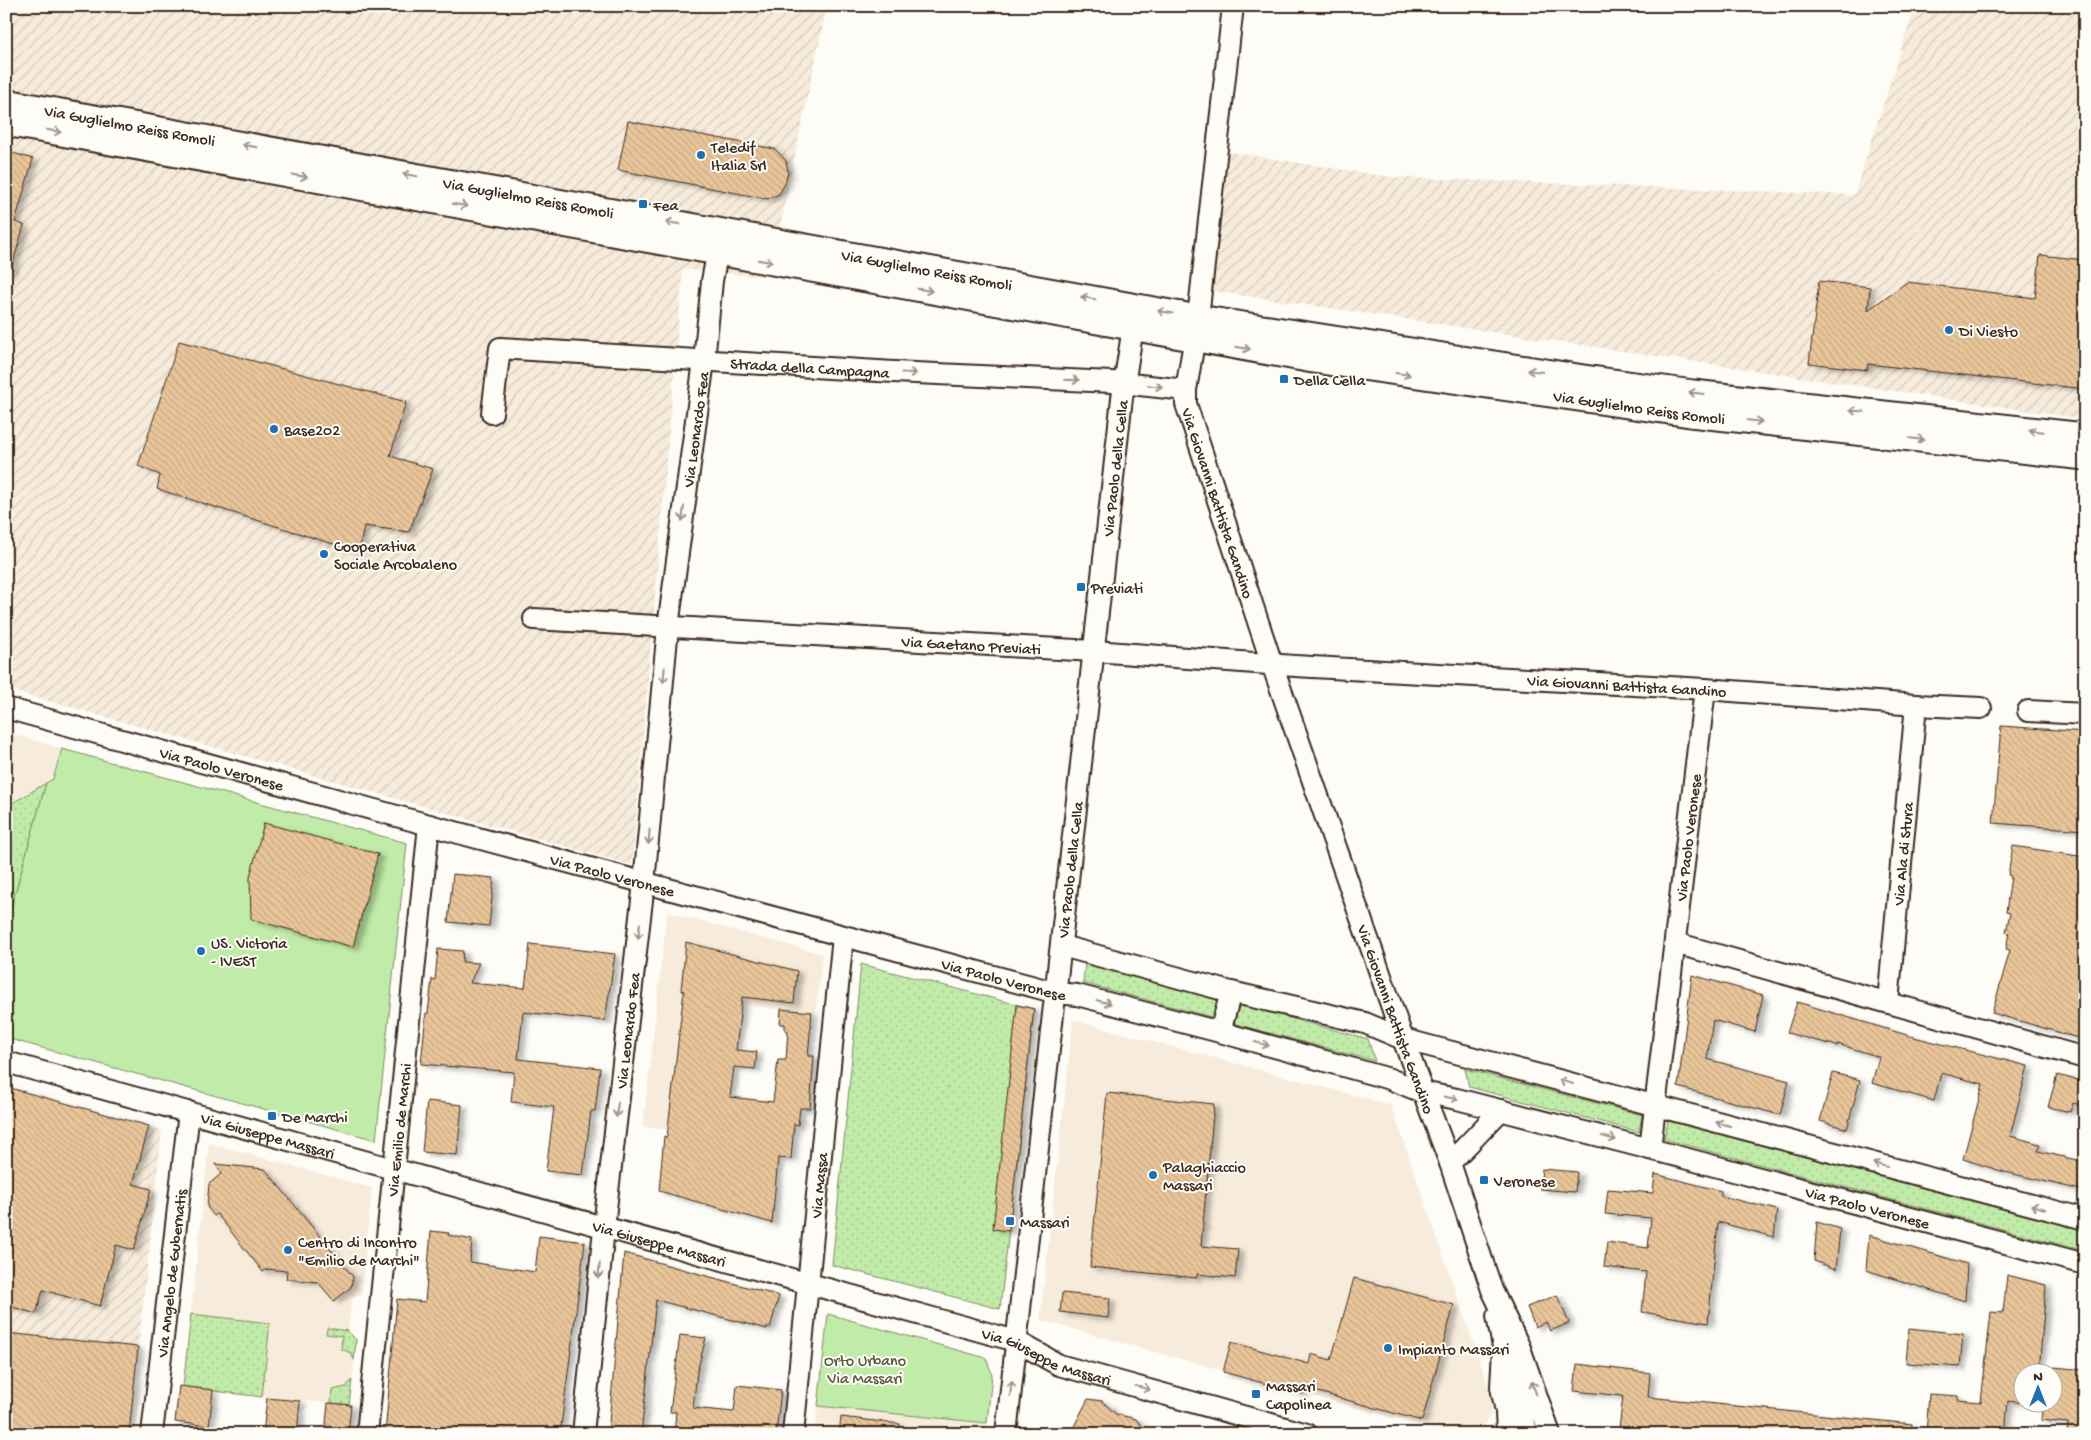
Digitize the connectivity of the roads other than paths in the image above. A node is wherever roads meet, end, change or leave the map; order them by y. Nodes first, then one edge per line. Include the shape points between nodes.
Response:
1 (1233, 6) edge
2 (6, 102) edge
3 (6, 122) edge
4 (719, 242) junction
5 (1134, 317) junction
6 (1196, 329) junction
7 (704, 361) junction
8 (1124, 383) junction
9 (1186, 390) junction
10 (492, 413) dead end
11 (2085, 436) edge
12 (2085, 458) edge
13 (534, 619) dead end
14 (668, 627) junction
15 (1094, 651) junction
16 (1272, 664) junction
17 (1704, 689) junction
18 (1916, 705) junction
19 (6, 708) edge
20 (1981, 708) dead end
21 (2028, 711) dead end
22 (2085, 714) edge
23 (429, 825) junction
24 (644, 883) junction
25 (844, 936) junction
26 (1675, 943) junction
27 (1062, 946) junction
28 (1231, 992) junction
29 (1057, 993) junction
30 (1888, 1002) junction
31 (1220, 1032) junction
32 (1403, 1039) junction
33 (2085, 1058) edge
34 (6, 1062) edge
35 (1422, 1092) junction
36 (1656, 1106) junction
37 (1502, 1110) junction
38 (189, 1112) junction
39 (1650, 1149) junction
40 (1450, 1163) junction
41 (395, 1168) junction
42 (2085, 1219) edge
43 (604, 1228) junction
44 (2085, 1264) edge
45 (808, 1285) junction
46 (1492, 1290) junction
47 (1016, 1341) junction
48 (1502, 1347) junction
49 (152, 1434) edge
50 (367, 1434) edge
51 (583, 1434) edge
52 (793, 1434) edge
53 (1006, 1434) edge
54 (1307, 1434) edge
55 (1507, 1434) edge
56 (1527, 1434) edge
57 (1550, 1434) edge

1 - 6 street
4 -> 2 main road, Via Guglielmo Reiss Romoli
3 -> 4 main road, Via Guglielmo Reiss Romoli
4 - 5 main road, Via Guglielmo Reiss Romoli
4 - 7 street, Via Leonardo Fea
5 - 6 main road, Via Guglielmo Reiss Romoli
5 - 8 street, Via Paolo della Cella
6 - 9 street, Via Giovanni Battista Gandino
11 -> 6 main road, Via Guglielmo Reiss Romoli via 1692,393 1391,350
6 -> 12 main road, Via Guglielmo Reiss Romoli via 1378,370 1690,414
7 -> 8 street, Strada della Campagna
7 - 10 street, Strada della Campagna via 500,348
7 -> 14 street, Via Leonardo Fea
8 -> 9 street, Strada della Campagna
8 - 15 street, Via Paolo della Cella
9 - 16 street, Via Giovanni Battista Gandino via 1186,404
13 - 14 street
14 - 15 street, Via Gaetano Previati
14 -> 24 street, Via Leonardo Fea
15 - 16 street, Via Gaetano Previati
15 - 27 street, Via Paolo della Cella
16 - 17 street, Via Giovanni Battista Gandino
16 - 32 street, Via Giovanni Battista Gandino
17 - 18 street, Via Giovanni Battista Gandino
17 - 26 street, Via Paolo Veronese
18 - 20 street, Via Giovanni Battista Gandino
18 - 30 street, Via Ala di Stura
19 - 23 street, Via Paolo Veronese
21 - 22 street
23 - 24 street, Via Paolo Veronese
23 - 41 street, Via Emilio de Marchi
24 - 25 street, Via Paolo Veronese
24 -> 43 street, Via Leonardo Fea
25 - 29 street, Via Paolo Veronese
25 - 45 street, Via Massa
26 - 30 street
26 - 36 street, Via Paolo Veronese
27 - 28 street
27 - 29 street, Via Paolo della Cella
28 - 31 street
28 - 32 street via 1365,1023
29 -> 31 street, Via Paolo Veronese via 1077,995
29 - 47 street, Via Paolo della Cella
30 - 33 street
31 -> 35 street, Via Paolo Veronese via 1390,1079
32 - 35 street, Via Giovanni Battista Gandino
36 -> 32 street
34 - 38 street, Via Giuseppe Massari
35 -> 37 street, Via Paolo Veronese
35 - 40 street, Via Giovanni Battista Gandino
36 - 39 street, Via Paolo Veronese
42 -> 36 street
37 -> 39 street, Via Paolo Veronese
37 - 40 street
38 - 41 street, Via Giuseppe Massari
38 - 49 street, Via Angelo de Gubernatis
39 - 44 street, Via Paolo Veronese
40 - 46 street, Via Giovanni Battista Gandino
41 - 43 street, Via Giuseppe Massari
41 - 50 street, Via Emilio de Marchi
43 - 45 street, Via Giuseppe Massari
43 -> 51 street, Via Leonardo Fea
45 - 47 street, Via Giuseppe Massari
45 - 52 street, Via Massa
46 - 48 street, Via Giovanni Battista Gandino
57 -> 46 street, Via Giovanni Battista Gandino via 1520,1348
53 -> 47 street, Via Paolo della Cella
47 -> 54 street, Via Giuseppe Massari via 1059,1365
48 - 55 street, Via Giovanni Battista Gandino via 1501,1387
48 - 56 street via 1520,1398

